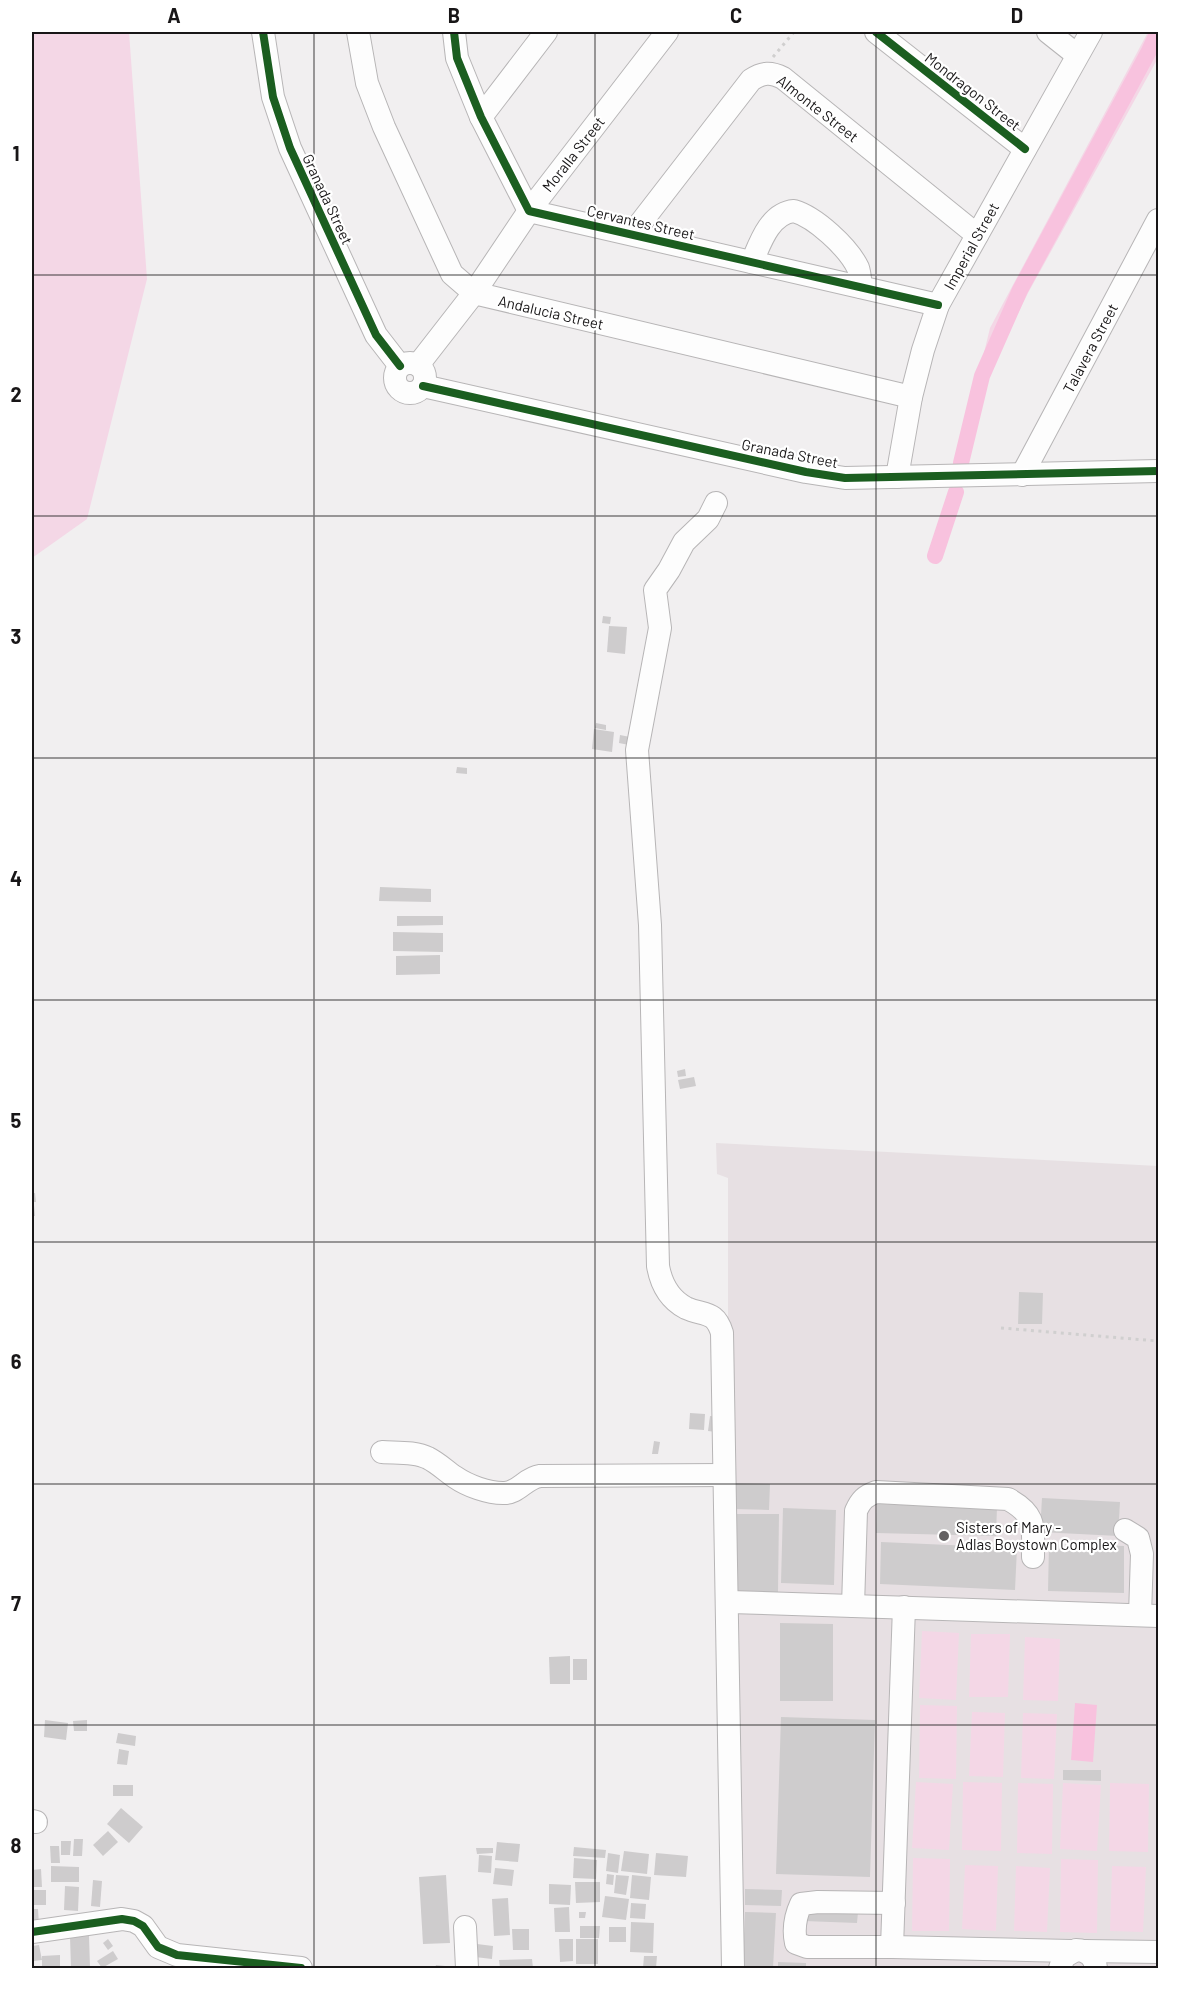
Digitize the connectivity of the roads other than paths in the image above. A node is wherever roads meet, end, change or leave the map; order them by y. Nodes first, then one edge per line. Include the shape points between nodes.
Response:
1 (263, 32) edge
2 (358, 32) edge
3 (454, 32) edge
4 (546, 32) edge
5 (667, 32) edge
6 (876, 32) edge
7 (1048, 32) edge
8 (1090, 32) edge
9 (1077, 55) junction
10 (482, 117) junction
11 (1025, 150) junction
12 (529, 211) junction
13 (1158, 220) edge
14 (632, 234) junction
15 (977, 235) junction
16 (752, 262) junction
17 (861, 287) junction
18 (474, 293) junction
19 (938, 305) junction
20 (414, 372) junction
21 (911, 397) junction
22 (1158, 471) edge
23 (1022, 475) junction
24 (897, 477) junction
25 (716, 503) dead end
26 (382, 1452) dead end
27 (724, 1475) junction
28 (1125, 1530) dead end
29 (1033, 1557) dead end
30 (730, 1602) dead end
31 (853, 1606) junction
32 (904, 1607) junction
33 (1149, 1616) edge
34 (894, 1903) junction
35 (465, 1927) dead end
36 (32, 1932) edge
37 (892, 1947) junction
38 (1158, 1953) edge
39 (1078, 1960) edge
40 (301, 1968) edge
41 (467, 1968) edge
42 (733, 1968) edge

1 - 20 street, Granada Street via 273,97 290,148 376,335
2 - 18 street, Andalucia Street via 367,83 384,127 452,274
3 - 10 street via 457,58
4 - 10 street
5 - 12 street, Moralla Street
6 - 11 street, Mondragon Street
7 - 9 street
8 - 9 street, Imperial Street
9 - 11 street, Imperial Street
10 - 12 street
11 - 15 street, Imperial Street
12 - 14 street, Cervantes Street
12 - 18 street, Moralla Street
13 - 23 street, Talavera Street
14 - 15 street, Almonte Street via 751,80 767,72 783,78
14 - 16 street, Cervantes Street
15 - 19 street, Imperial Street
16 - 17 street, Cervantes Street
16 - 17 street via 771,225 783,214 794,211 812,220 843,248 857,267
17 - 19 street, Cervantes Street
18 - 20 street, Moralla Street
18 - 21 street, Andalucia Street
19 - 21 street, Imperial Street
20 - 24 street, Granada Street via 806,472 845,478
21 - 24 street, Imperial Street
22 - 23 street, Granada Street
23 - 24 street, Granada Street
25 - 27 street via 708,519 684,542 655,590 660,628 637,750 650,925 658,1266 660,1279 673,1298 720,1324
26 - 27 street via 428,1457 454,1477 505,1494 533,1476
27 - 42 street
28 - 33 street via 1138,1538
29 - 31 street via 1033,1524 1023,1508 1008,1499 876,1492 866,1496 856,1511
30 - 31 street
31 - 32 street
32 - 33 street
32 - 34 street
34 - 37 street
34 - 37 street via 801,1904 794,1932 796,1943 807,1947
35 - 41 street
36 - 40 street via 128,1920 143,1926 158,1947 177,1955
37 - 39 street via 1037,1951
38 - 39 street via 1117,1952

